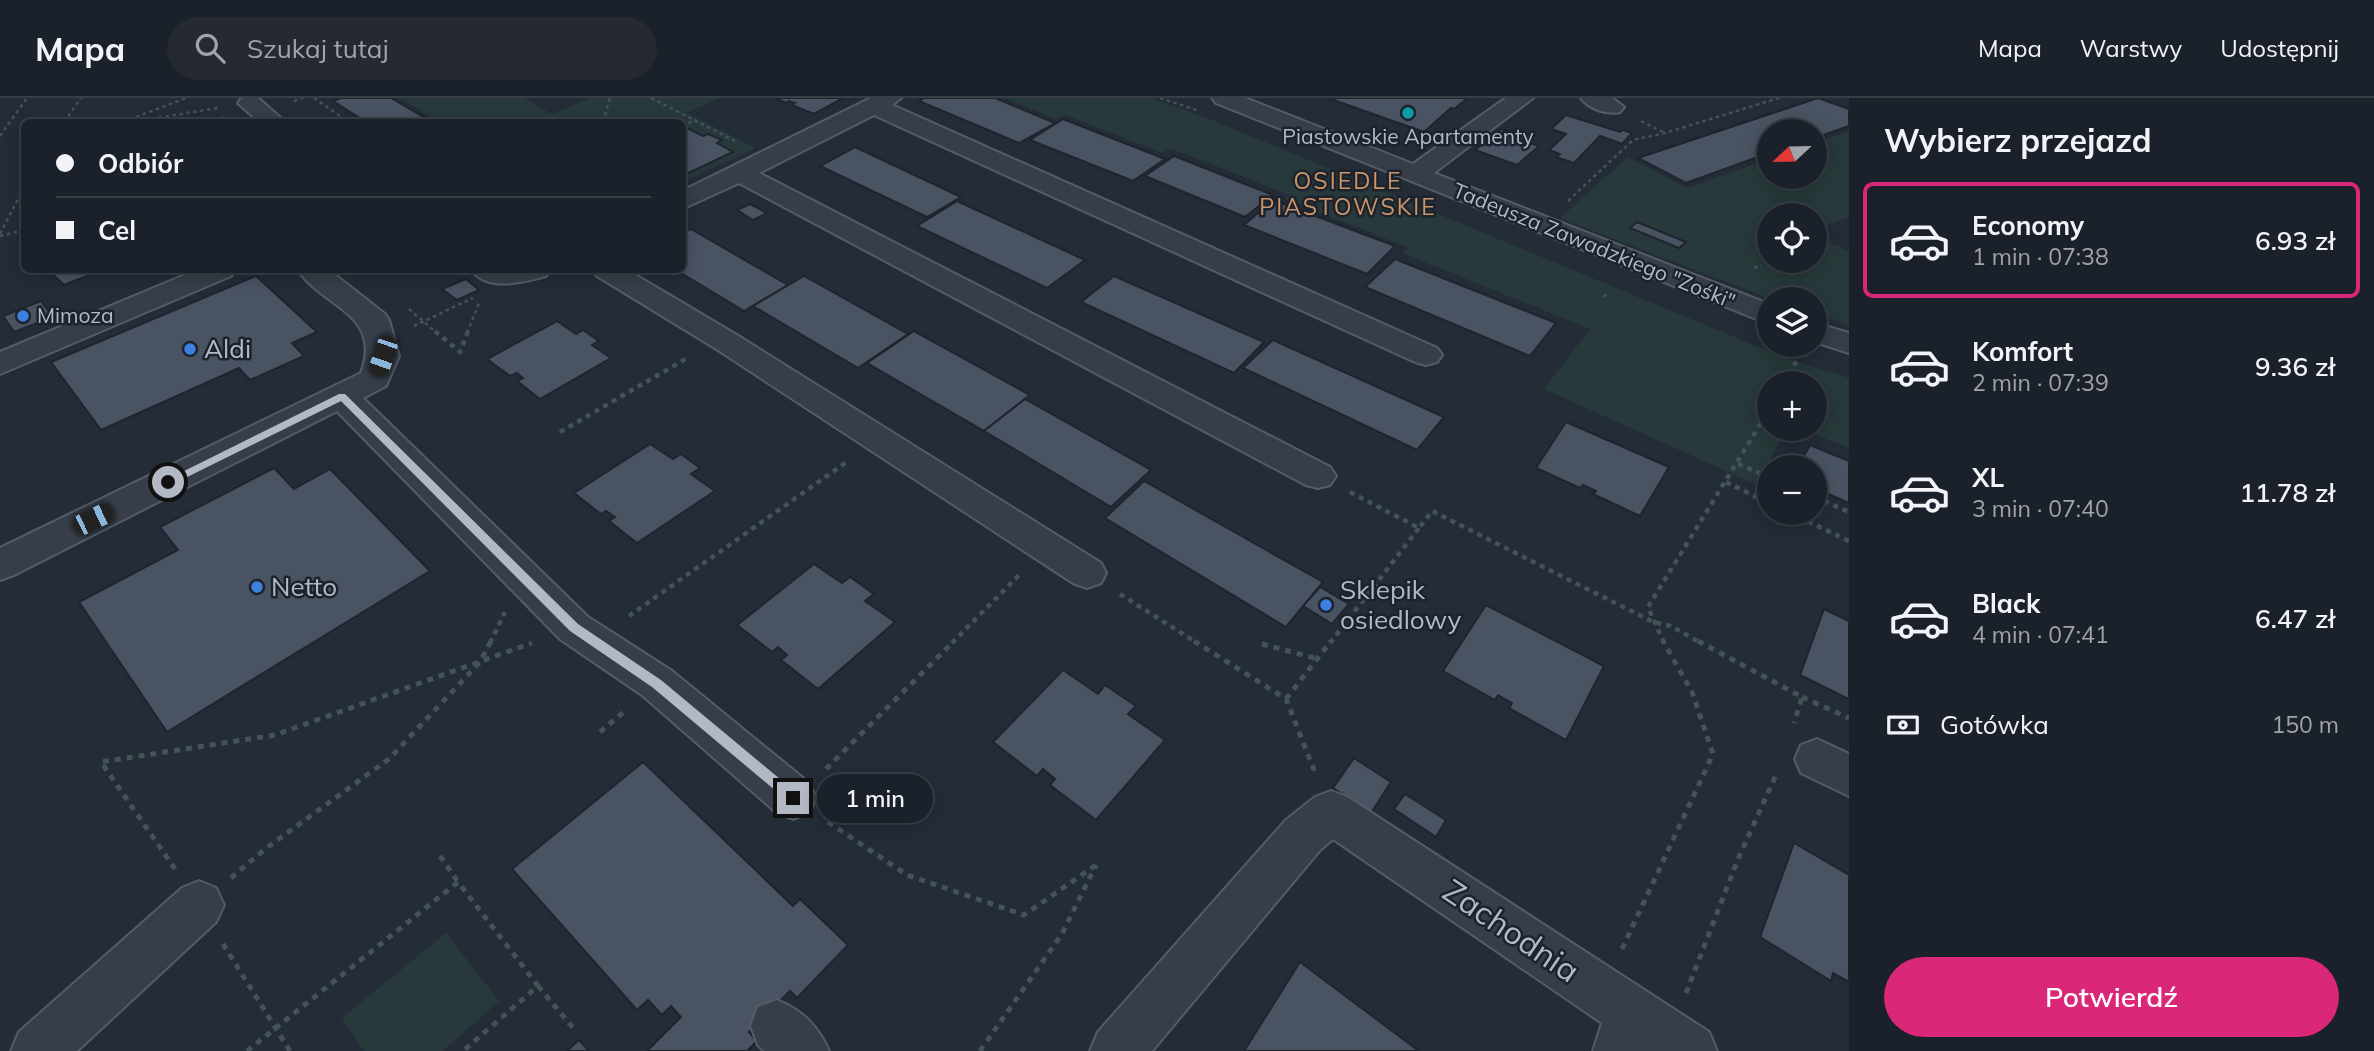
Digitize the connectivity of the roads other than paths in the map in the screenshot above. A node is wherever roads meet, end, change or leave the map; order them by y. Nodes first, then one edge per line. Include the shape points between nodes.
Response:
1 (1224, 98) edge
2 (1521, 98) edge
3 (882, 102) edge
4 (250, 103) road end
5 (269, 119) edge
6 (740, 173) junction
7 (1416, 174) junction
8 (686, 199) edge
9 (215, 273) edge
10 (316, 273) edge
11 (510, 273) edge
12 (612, 273) edge
13 (484, 282) edge
14 (1757, 311) edge
15 (1849, 343) edge
16 (1827, 344) edge
17 (1426, 355) dead end
18 (0, 364) edge
19 (342, 397) junction
20 (1318, 476) road end
21 (0, 565) edge
22 (1087, 573) road end
23 (793, 798) road end
24 (199, 905) road end
25 (1643, 1029) edge
26 (37, 1051) edge
27 (1117, 1051) edge

1 - 7 street, Tadeusza Zawadzkiego "Zośki"
2 - 7 street
3 - 6 street
3 - 17 street
4 - 5 street
6 - 8 street
6 - 20 street
7 - 14 street, Tadeusza Zawadzkiego "Zośki"
9 - 18 street
10 - 19 street via 373,320 383,356 375,379
11 - 13 street via 493,275
12 - 22 street via 723,337
15 - 16 street
19 - 21 street
19 - 23 street via 574,628 657,683
24 - 26 street
25 - 27 street, Zachodnia via 1331,812 1303,835

